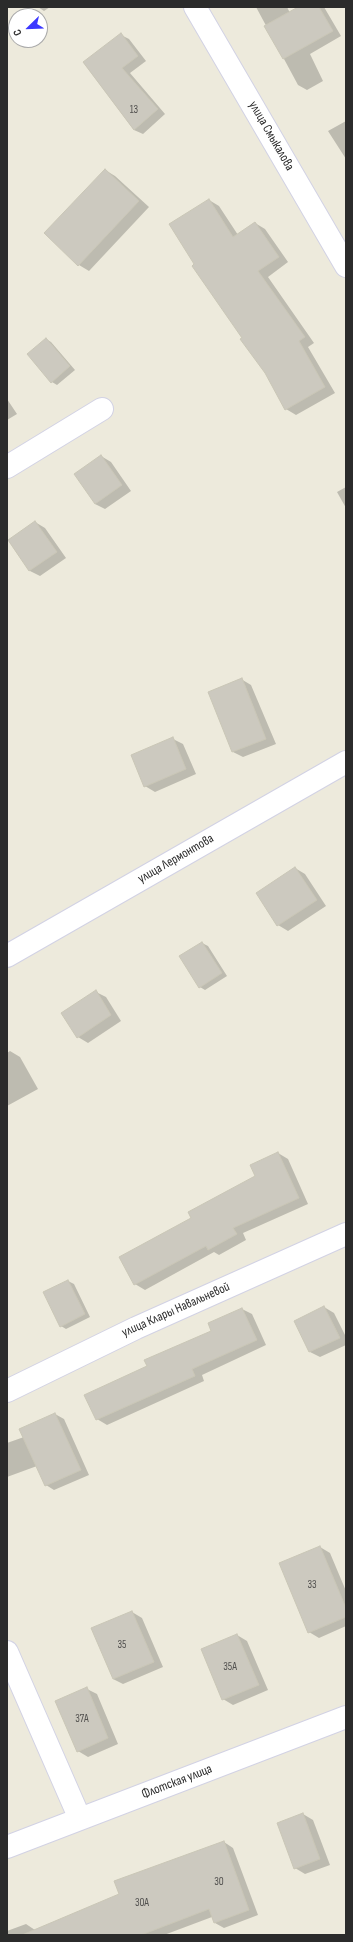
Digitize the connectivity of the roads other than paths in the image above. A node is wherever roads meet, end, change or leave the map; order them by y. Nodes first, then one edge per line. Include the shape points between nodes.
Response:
1 (195, 7) edge
2 (346, 266) edge
3 (102, 409) dead end
4 (7, 467) edge
5 (346, 762) edge
6 (7, 956) edge
7 (346, 1234) edge
8 (7, 1391) edge
9 (7, 1652) edge
10 (346, 1717) edge
11 (80, 1819) junction
12 (7, 1847) edge

1 - 2 street, улица Смыкалова
3 - 4 street
5 - 6 street, улица Лермонтова
7 - 8 street, улица Клары Навальневой via 136,1328
9 - 11 street
10 - 11 street, Флотская улица
11 - 12 street, Флотская улица

